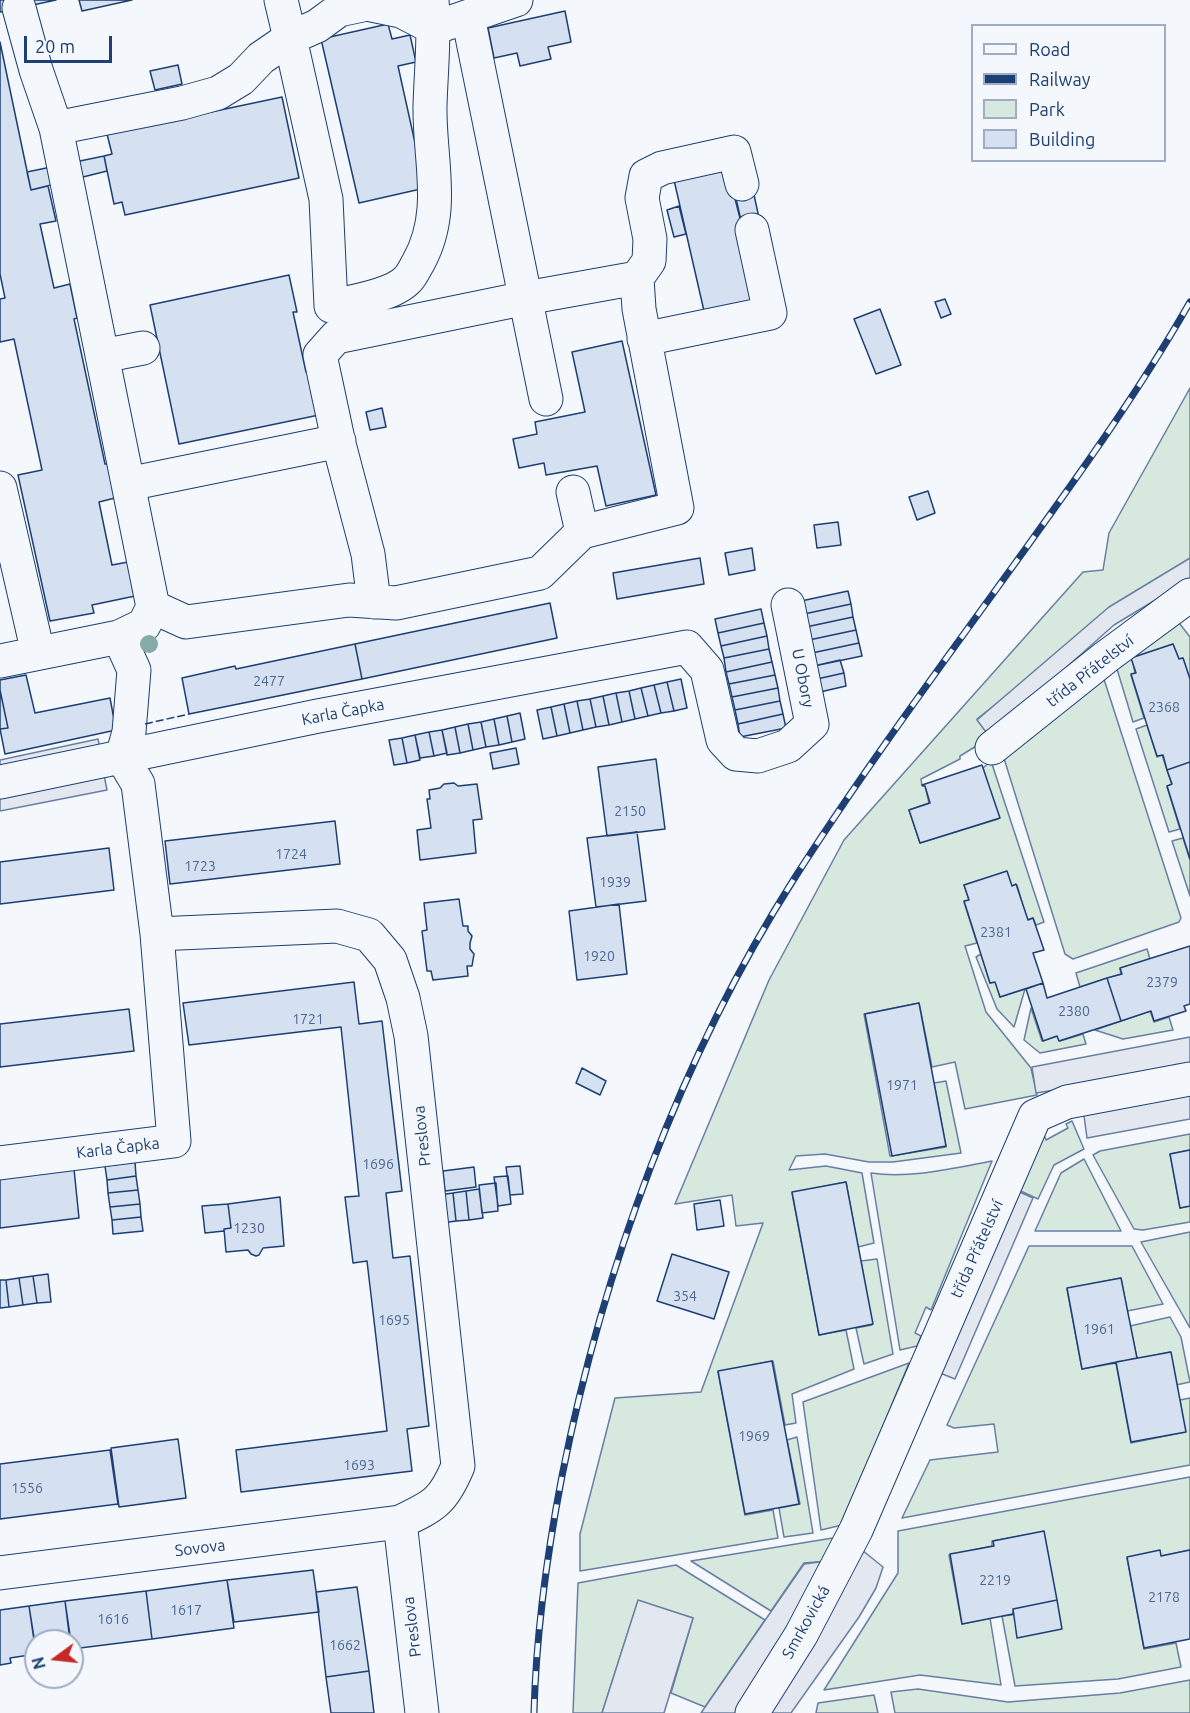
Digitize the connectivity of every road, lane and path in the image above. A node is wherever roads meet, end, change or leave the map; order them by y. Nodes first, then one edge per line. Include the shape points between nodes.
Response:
1 (281, 0) edge
2 (516, 0) edge
3 (19, 8) dead end
4 (433, 14) edge
5 (468, 17) junction
6 (290, 38) junction
7 (56, 128) junction
8 (742, 184) dead end
9 (752, 230) dead end
10 (637, 278) junction
11 (526, 298) junction
12 (331, 306) junction
13 (336, 338) junction
14 (644, 339) junction
15 (143, 348) dead end
16 (102, 356) junction
17 (546, 399) dead end
18 (339, 441) junction
19 (128, 484) junction
20 (0, 488) edge
21 (573, 492) dead end
22 (582, 532) junction
23 (1190, 595) edge
24 (374, 602) junction
25 (788, 605) dead end
26 (153, 608) junction
27 (119, 637) junction
28 (687, 647) joint
29 (38, 653) junction
30 (0, 661) edge
31 (992, 748) dead end
32 (122, 757) junction
33 (0, 783) edge
34 (157, 934) junction
35 (1190, 1079) edge
36 (0, 1163) edge
37 (400, 1522) junction
38 (856, 1530) joint
39 (0, 1573) edge
40 (422, 1713) edge
41 (752, 1713) edge

1 - 6 street
2 - 5 street
3 - 7 street
4 - 5 street
4 - 6 street via 368,4 339,10
4 - 12 street via 430,108 434,212 425,251 408,280 382,294
5 - 11 street
6 - 7 street via 218,93
6 - 12 street via 326,199
7 - 16 street
8 - 10 street via 734,152 662,168 646,176 642,198 650,239 649,261
9 - 14 street via 770,313
10 - 11 street
10 - 14 street
11 - 13 street
11 - 17 street
12 - 13 street
13 - 18 street via 320,355
14 - 22 street via 677,508
15 - 16 street
16 - 19 street
18 - 19 street
18 - 24 street via 368,554
19 - 26 street
20 - 29 street
21 - 22 street
22 - 24 street via 540,573 396,603
23 - 31 street, třída Přátelství
24 - 26 street via 349,600 186,622
25 - 28 street, U Obory via 812,724 788,746 758,756 736,754 723,740 706,670
26 - 27 street via 144,626
27 - 29 street
27 - 32 street via 134,670 129,732
28 - 32 street, Karla Čapka
29 - 30 street
32 - 33 street, Karla Čapka
32 - 34 street via 138,784
34 - 36 street, Karla Čapka via 174,1141
34 - 37 street, Preslova via 337,926 369,935 390,960 411,1036 458,1466 449,1488 431,1507
35 - 38 street, třída Přátelství via 1067,1102 1035,1116
37 - 39 street, Sovova
37 - 40 street, Preslova
38 - 41 street, Smrkovická via 801,1635

